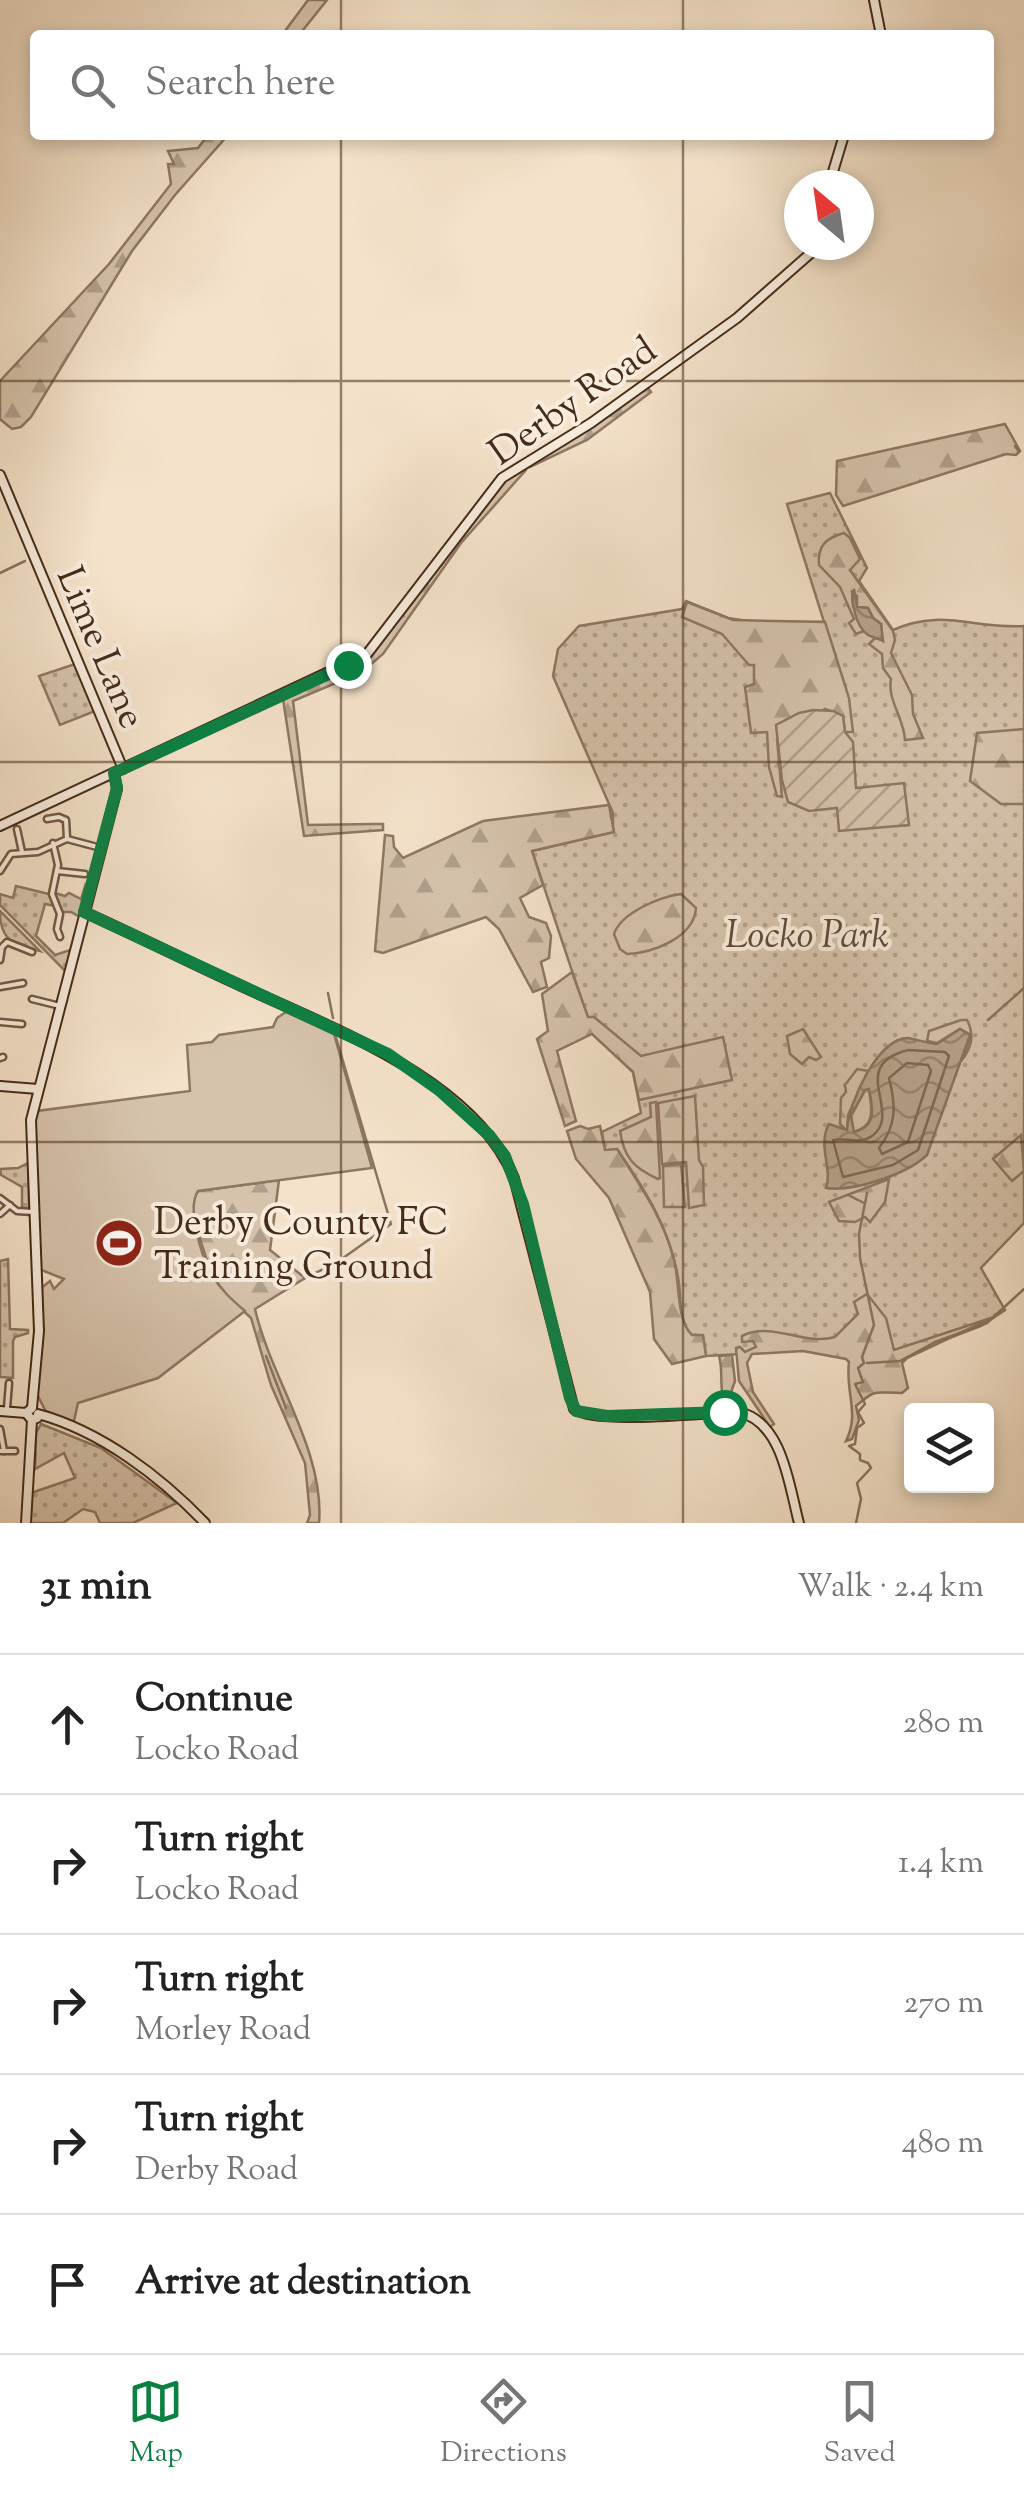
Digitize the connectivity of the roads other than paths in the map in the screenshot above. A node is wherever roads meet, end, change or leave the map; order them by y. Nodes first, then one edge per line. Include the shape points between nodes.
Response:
1 (874, 0) edge
2 (879, 30) edge
3 (842, 140) edge
4 (834, 170) edge
5 (803, 260) edge
6 (0, 476) edge
7 (124, 769) junction
8 (114, 773) junction
9 (50, 816) dead end
10 (0, 826) edge
11 (17, 833) dead end
12 (67, 839) junction
13 (53, 843) junction
14 (102, 848) junction
15 (22, 852) junction
16 (0, 871) edge
17 (57, 871) junction
18 (86, 874) dead end
19 (84, 912) junction
20 (57, 933) dead end
21 (32, 952) dead end
22 (0, 959) edge
23 (23, 983) dead end
24 (0, 986) edge
25 (32, 999) dead end
26 (60, 1006) junction
27 (0, 1022) edge
28 (22, 1024) dead end
29 (0, 1086) edge
30 (38, 1089) junction
31 (0, 1198) edge
32 (10, 1205) junction
33 (34, 1212) junction
34 (0, 1214) edge
35 (9, 1383) dead end
36 (4, 1412) edge
37 (32, 1414) junction
38 (0, 1430) edge
39 (2, 1451) edge
40 (14, 1451) dead end
41 (26, 1523) edge
42 (206, 1523) edge
43 (799, 1523) edge

1 - 2 street
3 - 4 street
5 - 7 street, Derby Road via 737,318 502,478 366,654
6 - 7 street, Lime Lane
7 - 8 street, Lime Lane
8 - 10 street, Lime Lane
8 - 14 street via 117,788
9 - 12 street via 66,820
11 - 15 street
12 - 13 street
12 - 14 street
13 - 15 street
13 - 17 street
14 - 19 street
15 - 16 street via 7,857
17 - 18 street
17 - 20 street
19 - 26 street
19 - 43 street via 388,1054 458,1106 502,1152 514,1178 574,1408 607,1416 752,1416 777,1448
21 - 22 street via 7,942
23 - 24 street
25 - 26 street
26 - 30 street
27 - 28 street
29 - 30 street
30 - 33 street via 30,1129
31 - 32 street
32 - 33 street
32 - 34 street
33 - 37 street via 39,1331
35 - 36 street
36 - 37 street
37 - 41 street
37 - 42 street via 122,1454
38 - 39 street
39 - 40 street

